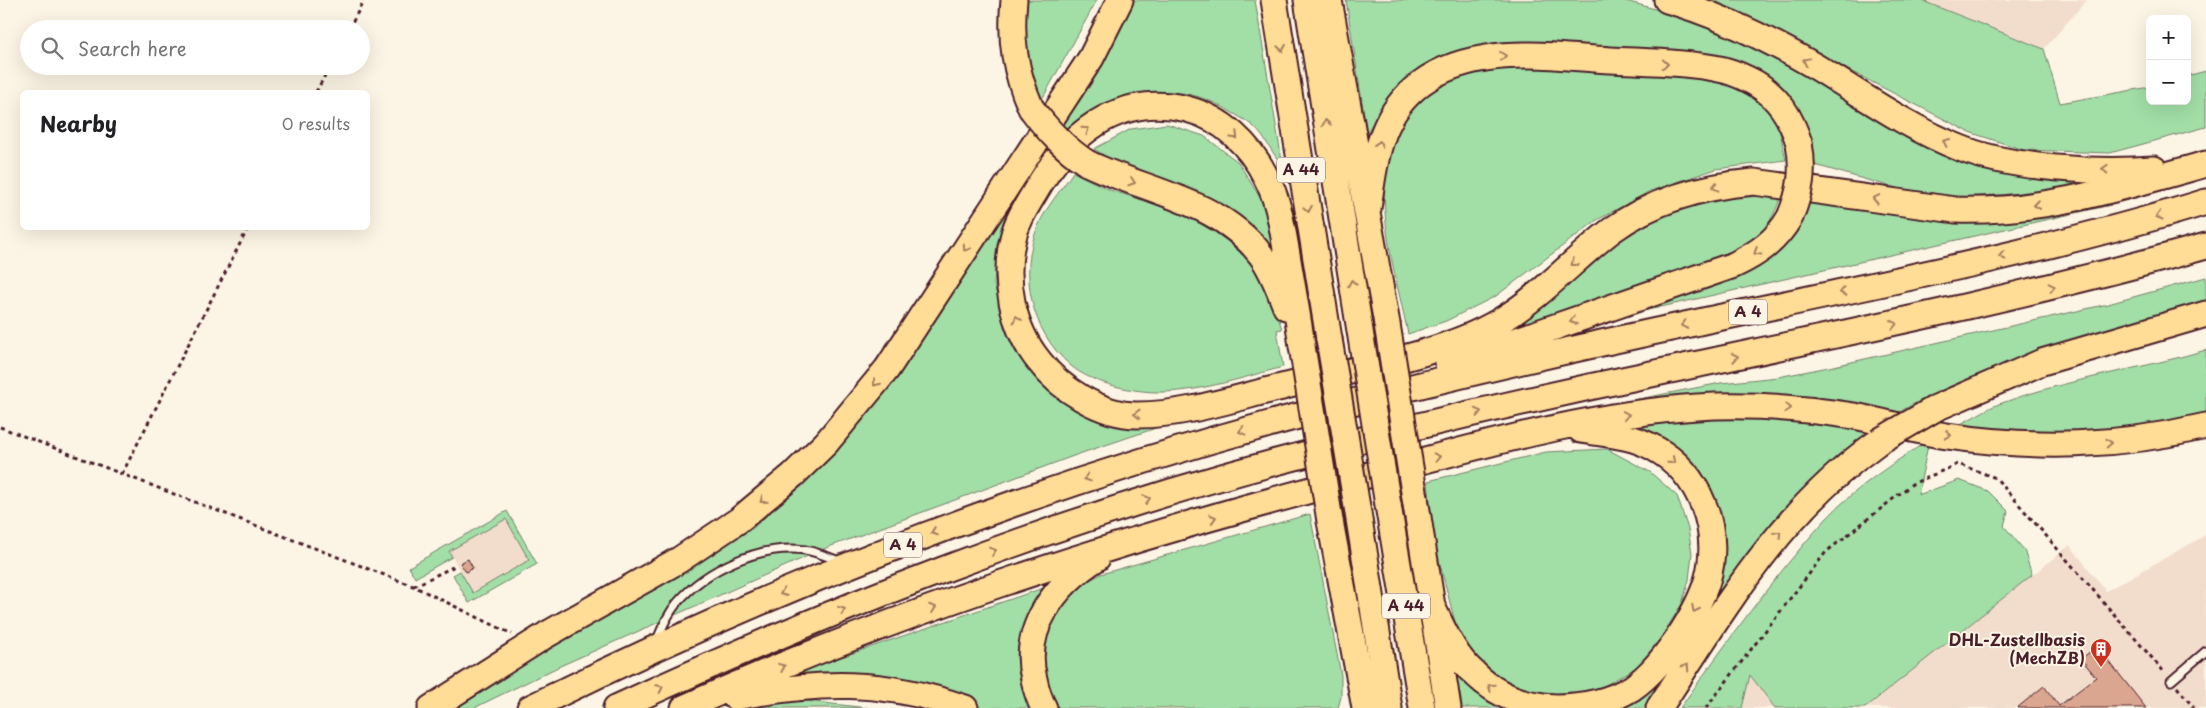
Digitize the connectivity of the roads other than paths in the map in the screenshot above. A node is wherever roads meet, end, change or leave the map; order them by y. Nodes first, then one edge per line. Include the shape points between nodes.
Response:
1 (1014, 0) edge
2 (1120, 0) edge
3 (1274, 0) edge
4 (1307, 0) edge
5 (1329, 0) edge
6 (1667, 0) edge
7 (2206, 162) edge
8 (2206, 202) edge
9 (1368, 209) junction
10 (2206, 246) edge
11 (2206, 314) edge
12 (1302, 346) junction
13 (1290, 419) junction
14 (2206, 426) edge
15 (1561, 428) junction
16 (1116, 546) junction
17 (851, 565) junction
18 (1432, 606) junction
19 (1348, 618) junction
20 (652, 650) junction
21 (2206, 651) edge
22 (2171, 681) road end
23 (686, 707) edge
24 (431, 708) edge
25 (530, 708) edge
26 (616, 708) edge
27 (964, 708) edge
28 (1044, 708) edge
29 (1346, 708) edge
30 (1364, 708) edge
31 (1389, 708) edge
32 (1422, 708) edge
33 (1448, 708) edge
34 (1659, 708) edge

1 -> 12 highway, bridge via 1011,30 1020,84 1031,108 1048,130 1087,163 1113,176 1209,211 1246,239 1269,267
2 -> 24 highway via 1091,58 887,369 826,443 793,475 724,530 679,560 546,635
3 -> 31 highway, A 44, bridge
32 -> 4 highway, A 44, bridge
5 - 9 highway
7 -> 6 highway via 2113,170 2034,165 1962,149 1923,131 1765,38 1708,13
7 -> 12 highway via 2086,198 1980,211 1754,182 1724,184 1695,191 1649,209 1614,229 1524,305 1474,334 1426,352 1185,410 1136,415 1099,407 1050,374 1038,360 1019,325 1012,302 1009,262 1018,223 1058,156 1073,139 1099,121 1151,105 1170,105 1203,114 1237,138 1270,185 1281,223
8 -> 13 highway, A 4 via 1996,258 1577,348
9 -> 13 highway, bridge via 1379,142 1405,97 1438,72 1471,60 1511,55 1663,63 1725,70 1755,83 1777,101 1790,118 1802,158 1802,182 1790,217 1781,231 1767,246 1725,268
9 - 18 highway, bridge
26 -> 10 highway, A 4 via 900,586 1062,526 1166,494 1417,427 1960,309 2109,274
34 -> 11 highway, bridge via 1772,541 1810,498 1878,442 1936,408 2042,362
12 - 19 highway, bridge
13 -> 17 highway, A 4 via 1064,486 970,518
15 -> 14 highway via 1658,410 1732,405 1798,408 1945,435 2052,446 2120,442
16 -> 15 highway via 1306,490
15 -> 18 highway via 1634,439 1652,447 1682,469 1701,497 1711,537 1708,579 1691,617 1668,653 1651,673 1631,688 1606,700 1573,707 1529,704 1506,696 1472,672 1446,634
23 -> 16 highway via 925,611
16 - 28 highway via 1070,579 1043,611 1034,635 1031,662
17 -> 20 highway, A 4
17 - 20 lane via 813,551 790,549 767,551 740,560 708,577 678,602 666,618
18 - 33 highway
19 - 29 highway
19 - 30 highway
20 - 25 highway, A 4
21 - 22 lane
23 - 27 highway via 816,684 886,688

